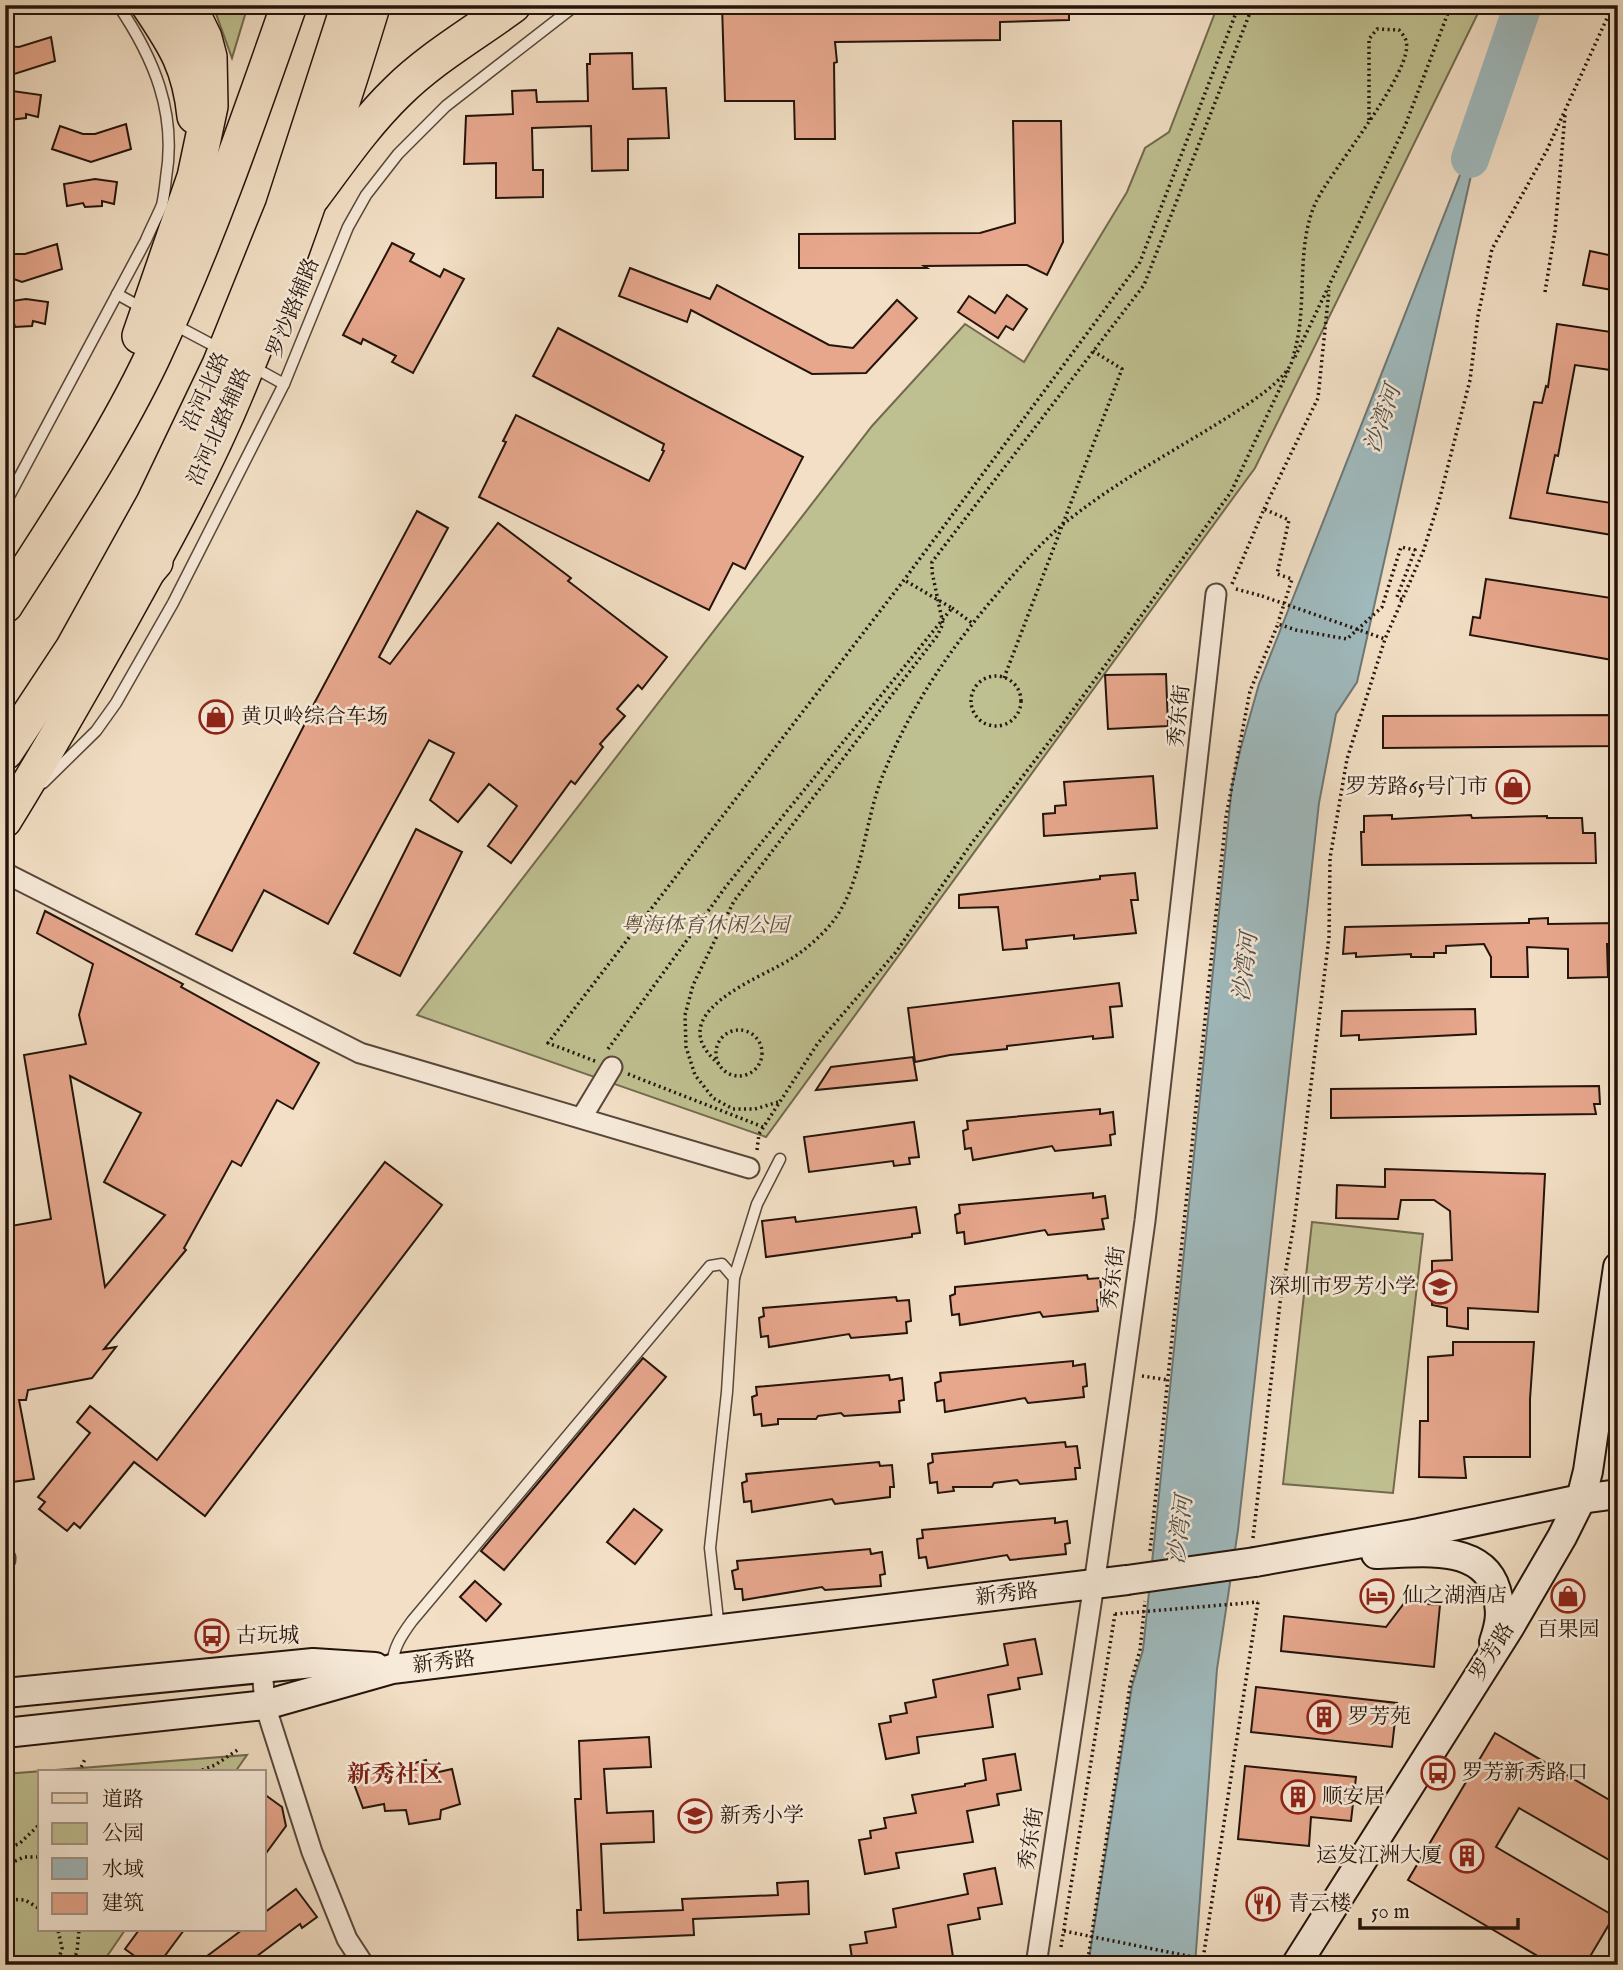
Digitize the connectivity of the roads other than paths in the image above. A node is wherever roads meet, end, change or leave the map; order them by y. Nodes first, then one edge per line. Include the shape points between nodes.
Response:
1 (118, 5) edge
2 (149, 5) edge
3 (188, 5) edge
4 (273, 5) edge
5 (289, 5) edge
6 (349, 5) edge
7 (374, 5) edge
8 (513, 5) edge
9 (576, 5) edge
10 (247, 124) junction
11 (195, 177) junction
12 (312, 197) junction
13 (117, 294) junction
14 (284, 384) junction
15 (98, 456) junction
16 (5, 504) edge
17 (155, 562) junction
18 (1216, 594) dead end
19 (5, 605) edge
20 (40, 700) junction
21 (5, 752) edge
22 (8, 816) edge
23 (5, 873) edge
24 (605, 1064) road end
25 (582, 1117) junction
26 (780, 1159) dead end
27 (749, 1168) dead end
28 (1618, 1266) edge
29 (734, 1278) junction
30 (1618, 1494) edge
31 (1581, 1499) junction
32 (1261, 1555) junction
33 (1094, 1584) junction
34 (719, 1629) junction
35 (1487, 1663) junction
36 (262, 1668) junction
37 (391, 1669) junction
38 (5, 1693) edge
39 (265, 1705) junction
40 (5, 1733) edge
41 (364, 1965) edge
42 (1036, 1965) edge
43 (1296, 1965) edge

1 - 13 lane via 147,53 165,99 169,162 162,203
2 - 11 highway via 176,45 192,86
3 - 11 highway via 204,38 211,80 211,106
4 - 10 main road
5 - 10 highway
6 - 20 highway, 沿河北路 via 283,209 220,365 153,503
7 - 12 main road, 沿河北路辅路
8 - 12 highway via 398,91
9 - 14 lane, 罗沙路辅路 via 446,106 398,154 366,195 348,227
10 - 15 highway via 151,361
11 - 15 highway
12 - 17 main road, 沿河北路辅路 via 241,386
13 - 14 lane
13 - 16 lane
14 - 22 lane, 罗沙路辅路 via 173,603 116,703 76,752
15 - 19 highway
17 - 20 highway
17 - 22 main road, 沿河北路辅路
18 - 33 street, 秀东街 via 1145,1221
20 - 21 highway, 沿河北路
23 - 25 street via 360,1053
24 - 25 street
25 - 27 street
26 - 29 lane via 757,1204
28 - 31 main road, 罗芳路
29 - 34 lane via 710,1548
29 - 37 lane via 722,1264 710,1266 412,1621 399,1639
30 - 31 main road, 新秀路
31 - 32 main road, 新秀路 via 1419,1533
31 - 35 main road, 罗芳路
32 - 33 main road, 新秀路, bridge via 1136,1589
32 - 35 main road via 1465,1556 1482,1566 1493,1580 1498,1598 1501,1620
33 - 34 main road, 新秀路
33 - 42 street, 秀东街
34 - 37 main road, 新秀路
35 - 43 main road, 罗芳路
36 - 37 main road, 新秀路 via 313,1663
36 - 38 main road, 新秀路
36 - 39 street
37 - 39 main road, 新秀路
39 - 40 main road, 新秀路
39 - 41 street via 312,1852 347,1939

